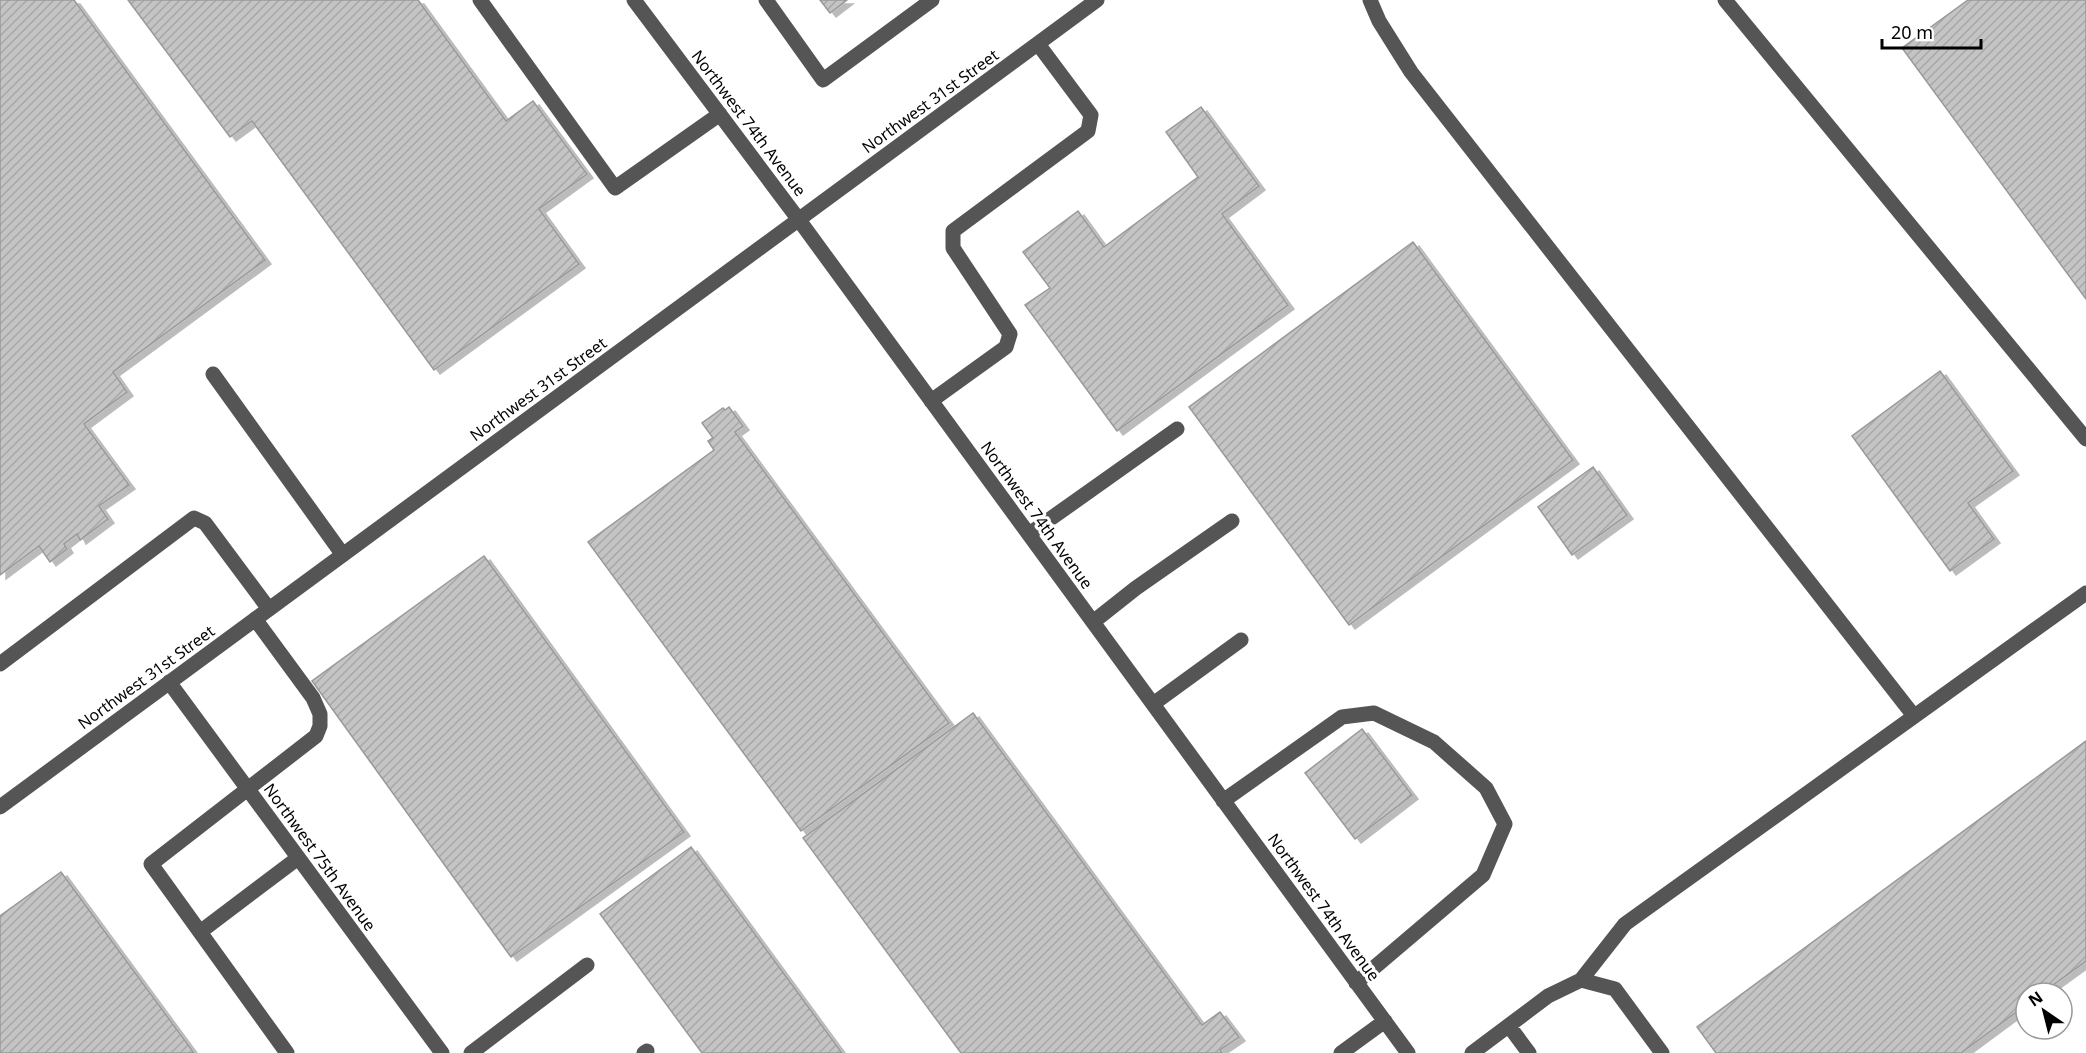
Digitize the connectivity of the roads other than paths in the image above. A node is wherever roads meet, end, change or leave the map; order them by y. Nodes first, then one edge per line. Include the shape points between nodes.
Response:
1 (480, 0) edge
2 (634, 0) edge
3 (766, 0) edge
4 (932, 0) edge
5 (1097, 0) edge
6 (1370, 0) edge
7 (1725, 0) edge
8 (1038, 44) junction
9 (720, 114) junction
10 (799, 220) junction
11 (213, 374) dead end
12 (931, 400) junction
13 (1177, 429) dead end
14 (2086, 439) edge
15 (1232, 521) dead end
16 (1029, 534) junction
17 (343, 555) junction
18 (2086, 593) edge
19 (269, 609) junction
20 (255, 619) junction
21 (1093, 621) junction
22 (1241, 640) dead end
23 (0, 664) edge
24 (169, 682) junction
25 (1153, 704) junction
26 (1914, 716) junction
27 (248, 789) junction
28 (1223, 801) junction
29 (0, 807) edge
30 (298, 858) junction
31 (200, 932) junction
32 (587, 965) dead end
33 (1581, 980) junction
34 (1356, 983) junction
35 (1385, 1021) junction
36 (1509, 1026) junction
37 (287, 1053) edge
38 (442, 1053) edge
39 (471, 1053) edge
40 (1341, 1053) edge
41 (1408, 1053) edge
42 (1472, 1053) edge
43 (1529, 1053) edge
44 (1662, 1053) edge

1 - 9 street via 615,188
2 - 9 street, Northwest 74th Avenue
3 - 4 street via 823,80
5 - 8 street, Northwest 31st Street
6 - 26 street via 1411,72
7 - 14 street
8 - 10 street, Northwest 31st Street
8 - 12 street via 1090,115 1088,131 953,231 953,248 1010,334 1006,347
9 - 10 street, Northwest 74th Avenue
10 - 12 street, Northwest 74th Avenue
10 - 17 street, Northwest 31st Street
11 - 17 street
12 - 16 street, Northwest 74th Avenue
13 - 16 street
15 - 21 street
16 - 21 street, Northwest 74th Avenue
17 - 19 street, Northwest 31st Street
18 - 26 street
19 - 20 street, Northwest 31st Street
19 - 23 street via 205,523 194,518
20 - 24 street, Northwest 31st Street
20 - 27 street via 313,698 320,726 304,747
21 - 25 street, Northwest 74th Avenue
22 - 25 street
24 - 27 street, Northwest 75th Avenue
24 - 29 street, Northwest 31st Street
25 - 28 street, Northwest 74th Avenue
26 - 33 street via 1625,924
27 - 30 street, Northwest 75th Avenue
27 - 31 street via 151,864
28 - 34 street, Northwest 74th Avenue
28 - 34 street via 1342,717 1374,713 1434,742 1486,788 1505,824 1483,875
30 - 31 street
30 - 38 street, Northwest 75th Avenue
31 - 37 street
32 - 39 street
33 - 36 street via 1548,996
33 - 44 street via 1615,989
34 - 35 street, Northwest 74th Avenue
35 - 40 street
35 - 41 street, Northwest 74th Avenue
36 - 42 street
36 - 43 street

